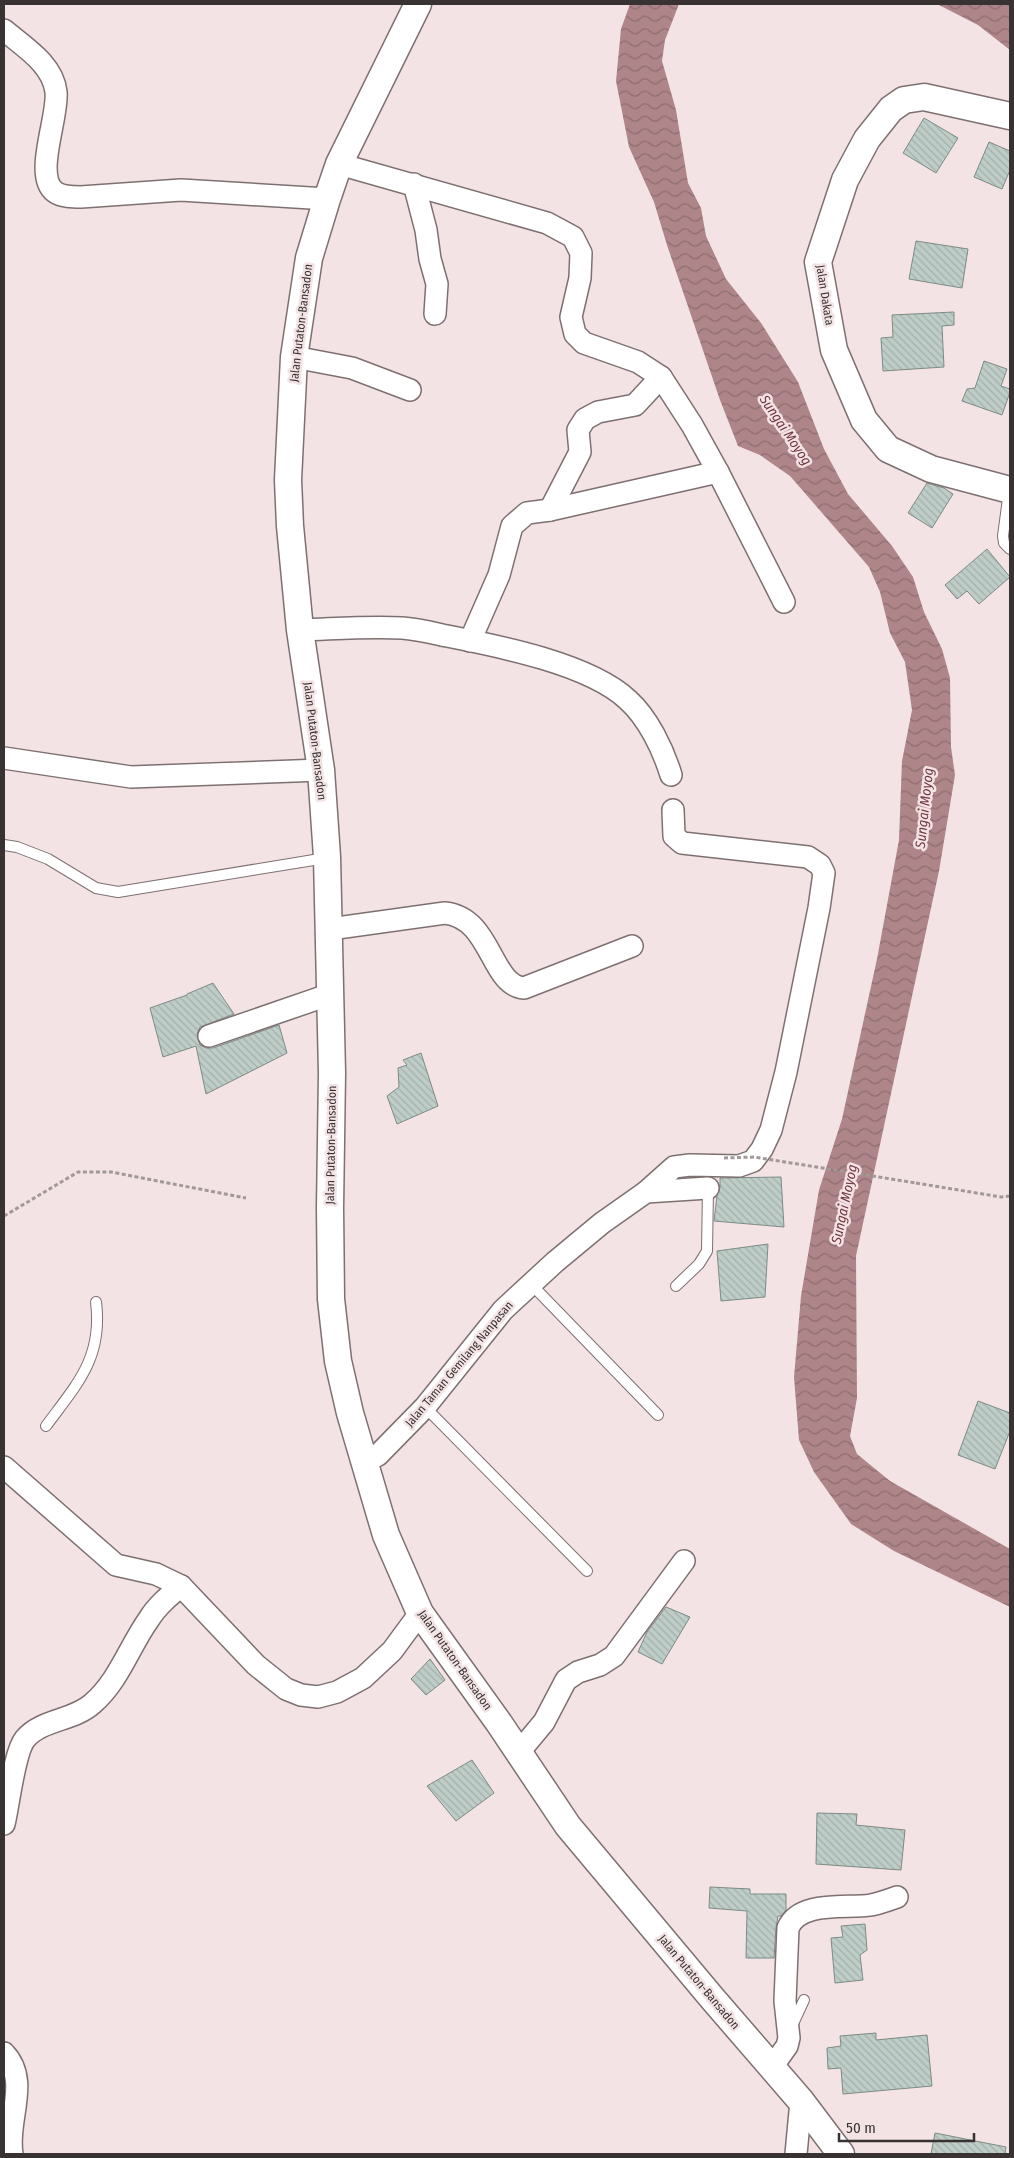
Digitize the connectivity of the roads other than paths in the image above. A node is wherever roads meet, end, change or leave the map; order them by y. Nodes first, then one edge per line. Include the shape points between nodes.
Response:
1 (418, 4) edge
2 (4, 30) edge
3 (1010, 116) edge
4 (339, 164) junction
5 (414, 184) junction
6 (327, 198) junction
7 (435, 314) dead end
8 (294, 358) junction
9 (661, 377) junction
10 (410, 390) dead end
11 (718, 472) junction
12 (1010, 489) edge
13 (550, 510) junction
14 (1010, 550) edge
15 (784, 602) dead end
16 (300, 630) junction
17 (470, 641) junction
18 (4, 758) edge
19 (321, 770) junction
20 (671, 775) dead end
21 (673, 810) dead end
22 (4, 845) edge
23 (327, 857) junction
24 (330, 929) junction
25 (632, 946) dead end
26 (331, 994) junction
27 (209, 1036) dead end
28 (708, 1188) joint
29 (646, 1192) junction
30 (531, 1284) junction
31 (676, 1286) dead end
32 (96, 1302) dead end
33 (426, 1407) junction
34 (658, 1415) dead end
35 (46, 1426) dead end
36 (365, 1462) junction
37 (4, 1467) edge
38 (684, 1561) dead end
39 (587, 1571) dead end
40 (180, 1586) junction
41 (420, 1613) junction
42 (518, 1752) junction
43 (4, 1824) edge
44 (898, 1897) dead end
45 (804, 2000) dead end
46 (790, 2032) junction
47 (4, 2053) edge
48 (772, 2067) junction
49 (801, 2101) junction
50 (12, 2154) edge
51 (796, 2154) edge
52 (841, 2154) edge

1 - 4 street, Jalan Putaton-Bansadon
2 - 6 street via 48,67 56,92 46,164 49,183 55,192 67,197 81,197 182,190
3 - 12 street, Jalan Dakata via 924,97 904,100 891,109 867,139 845,180 818,262 834,350 864,420 888,448 931,469
4 - 5 street
4 - 6 street, Jalan Putaton-Bansadon
5 - 7 street via 437,284
5 - 9 street via 547,222 573,236 581,253 580,278 571,317 575,334 584,343 638,362
6 - 8 street, Jalan Putaton-Bansadon via 309,258
8 - 10 street via 352,368
8 - 16 street, Jalan Putaton-Bansadon via 288,480
9 - 11 street
9 - 13 street via 635,405 598,412 585,419 578,430 580,452
11 - 13 street
11 - 15 street
12 - 14 lane via 1003,536
13 - 17 street via 527,513 512,526 499,575
16 - 17 street via 404,628
16 - 19 street, Jalan Putaton-Bansadon
17 - 20 street via 570,667 597,679 628,700 654,733
18 - 19 street via 131,777
19 - 23 street, Jalan Putaton-Bansadon
21 - 29 street, Jalan Taman Gemilang Nanpasan via 674,836 682,843 808,857 820,865 824,873 786,1072 771,1130 762,1149 753,1161 739,1166 674,1167
22 - 23 lane via 48,859 96,888 118,892
23 - 24 street, Jalan Putaton-Bansadon
24 - 25 street via 454,914 480,935 509,982 524,988
24 - 26 street, Jalan Putaton-Bansadon
26 - 27 street
26 - 36 street, Jalan Putaton-Bansadon via 331,1299 338,1361
28 - 29 street
28 - 31 lane via 707,1251 699,1264
29 - 30 street, Jalan Taman Gemilang Nanpasan via 602,1223
30 - 33 street, Jalan Taman Gemilang Nanpasan via 503,1310
30 - 34 lane
32 - 35 lane via 97,1335 91,1360
33 - 36 street, Jalan Taman Gemilang Nanpasan via 378,1455
33 - 39 lane
36 - 41 street, Jalan Putaton-Bansadon via 386,1534
37 - 40 street via 116,1564 156,1574
38 - 42 street via 614,1656 566,1680 544,1722
40 - 41 street via 256,1665 286,1689 318,1697 337,1692 363,1678 392,1651
40 - 43 street via 149,1619 123,1664 91,1705 77,1714 41,1727 26,1739 19,1754
41 - 42 street, Jalan Putaton-Bansadon
42 - 48 street, Jalan Putaton-Bansadon via 568,1826
44 - 46 street via 871,1905 830,1906 792,1918 788,1928 785,2001
45 - 46 lane
46 - 48 street via 787,2046
47 - 50 street via 15,2068 17,2077 10,2141
48 - 49 street, Jalan Putaton-Bansadon
49 - 51 street
49 - 52 street, Jalan Putaton-Bansadon

